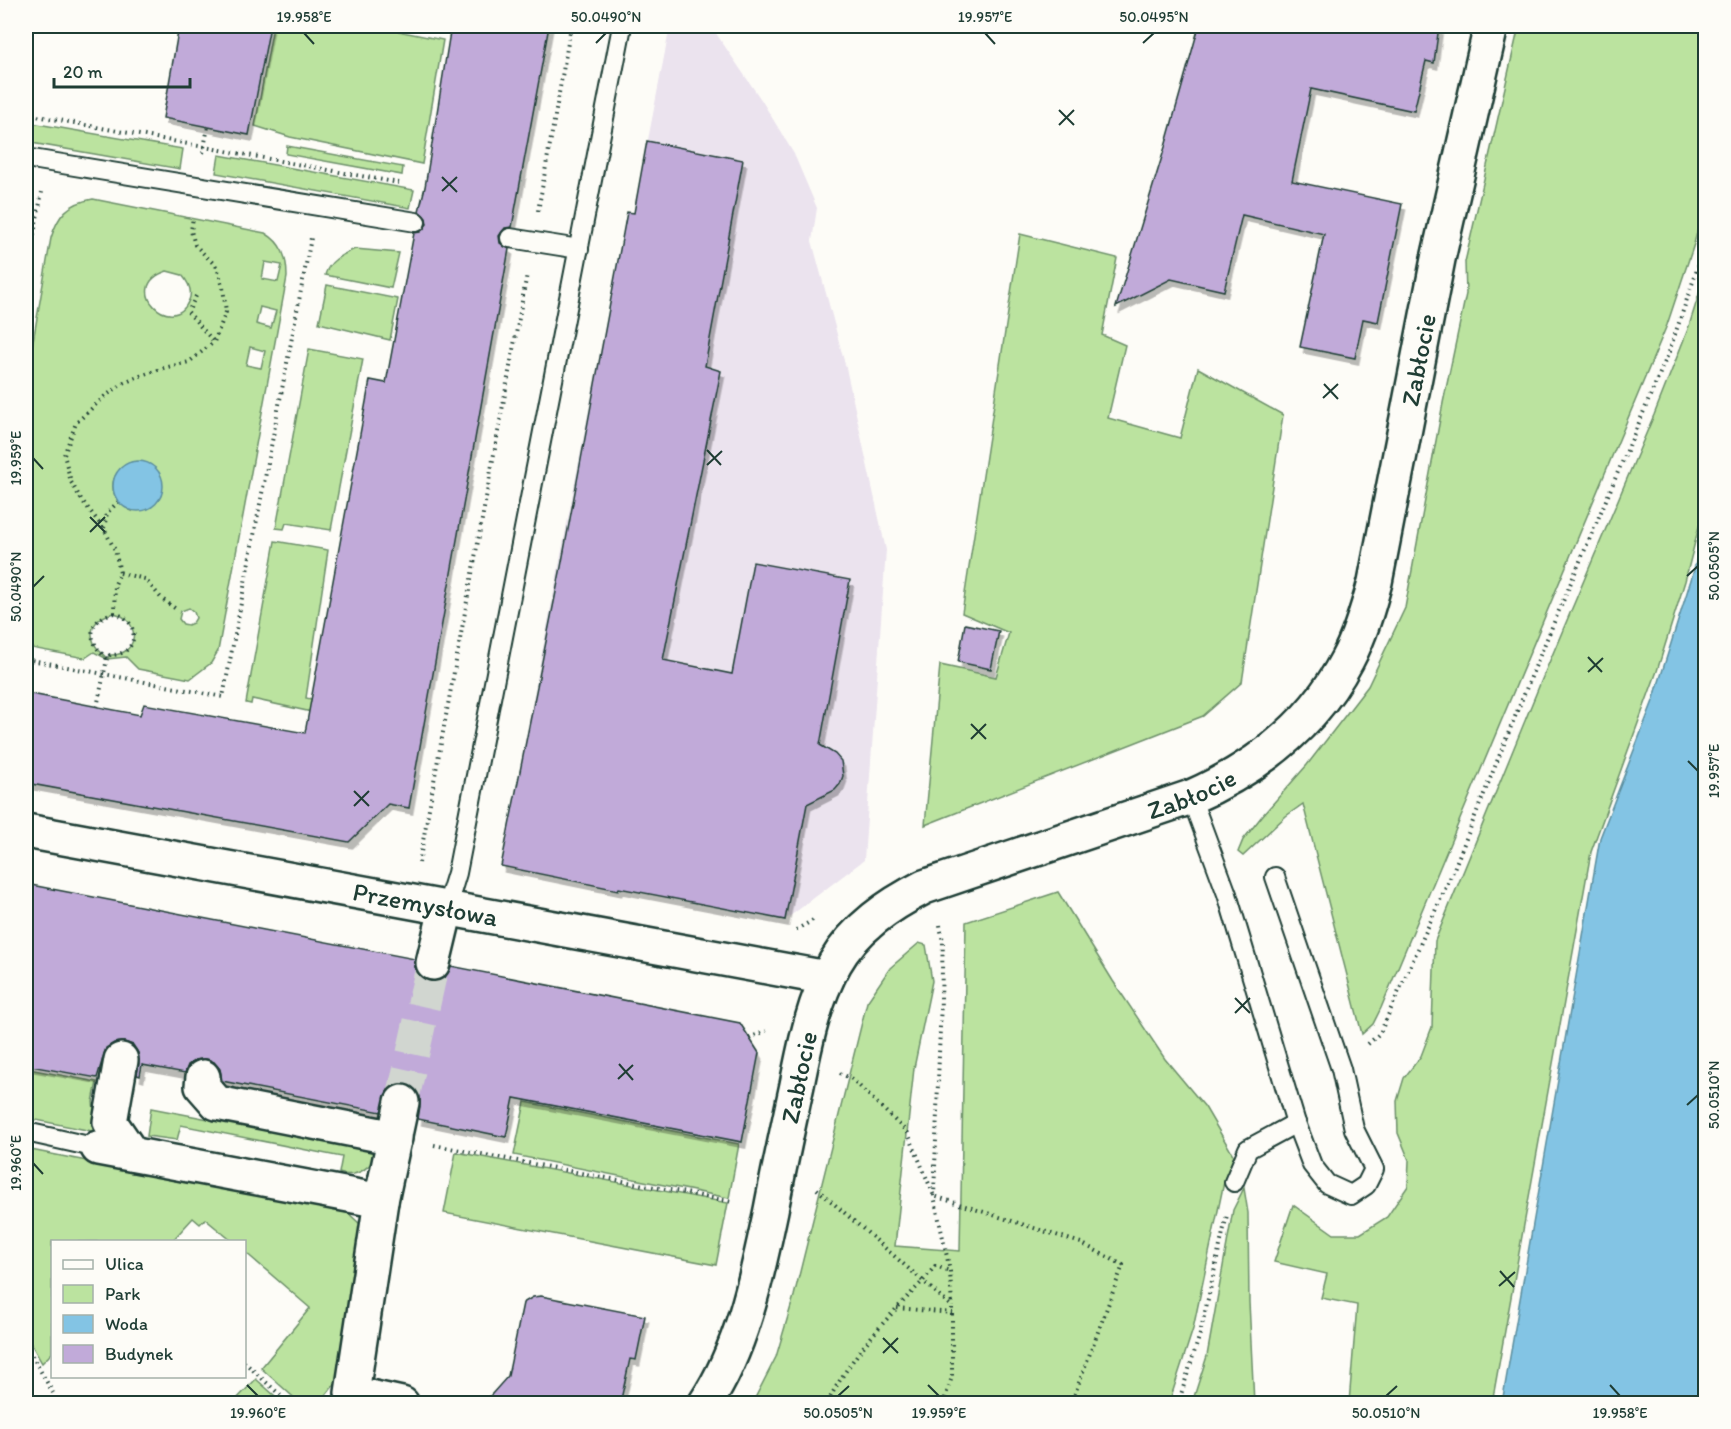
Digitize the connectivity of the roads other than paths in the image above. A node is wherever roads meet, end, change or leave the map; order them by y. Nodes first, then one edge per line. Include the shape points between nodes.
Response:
1 (622, 26) edge
2 (1491, 26) edge
3 (26, 158) edge
4 (416, 222) dead end
5 (510, 238) dead end
6 (579, 249) junction
7 (1191, 797) junction
8 (26, 831) edge
9 (1275, 877) dead end
10 (446, 909) junction
11 (433, 963) tunnel mouth
12 (827, 978) junction
13 (121, 1060) dead end
14 (204, 1077) dead end
15 (402, 1102) tunnel mouth
16 (1296, 1123) junction
17 (26, 1132) edge
18 (394, 1138) junction
19 (98, 1148) joint
20 (132, 1154) junction
21 (1234, 1182) road end
22 (381, 1201) junction
23 (348, 1398) edge
24 (402, 1404) edge
25 (705, 1404) edge

1 - 6 lane
2 - 7 street, Zabłocie via 1438,259 1376,582 1363,622 1348,660 1304,720 1240,774
3 - 4 lane
5 - 6 lane
6 - 10 lane via 457,873
7 - 12 street, Zabłocie via 924,887 872,919 846,948
7 - 16 lane via 1227,894
8 - 10 street, Przemysłowa
9 - 16 lane via 1341,1069 1354,1129 1374,1169 1366,1185 1351,1195 1327,1184 1312,1165
10 - 11 street
10 - 12 street, Przemysłowa
12 - 25 street, Zabłocie via 806,1041 744,1321
13 - 20 street via 110,1122
14 - 18 street via 202,1086 217,1103
15 - 18 street
16 - 21 lane via 1248,1149
17 - 19 lane
18 - 22 street
19 - 20 street
20 - 22 street
22 - 23 street
23 - 24 street

